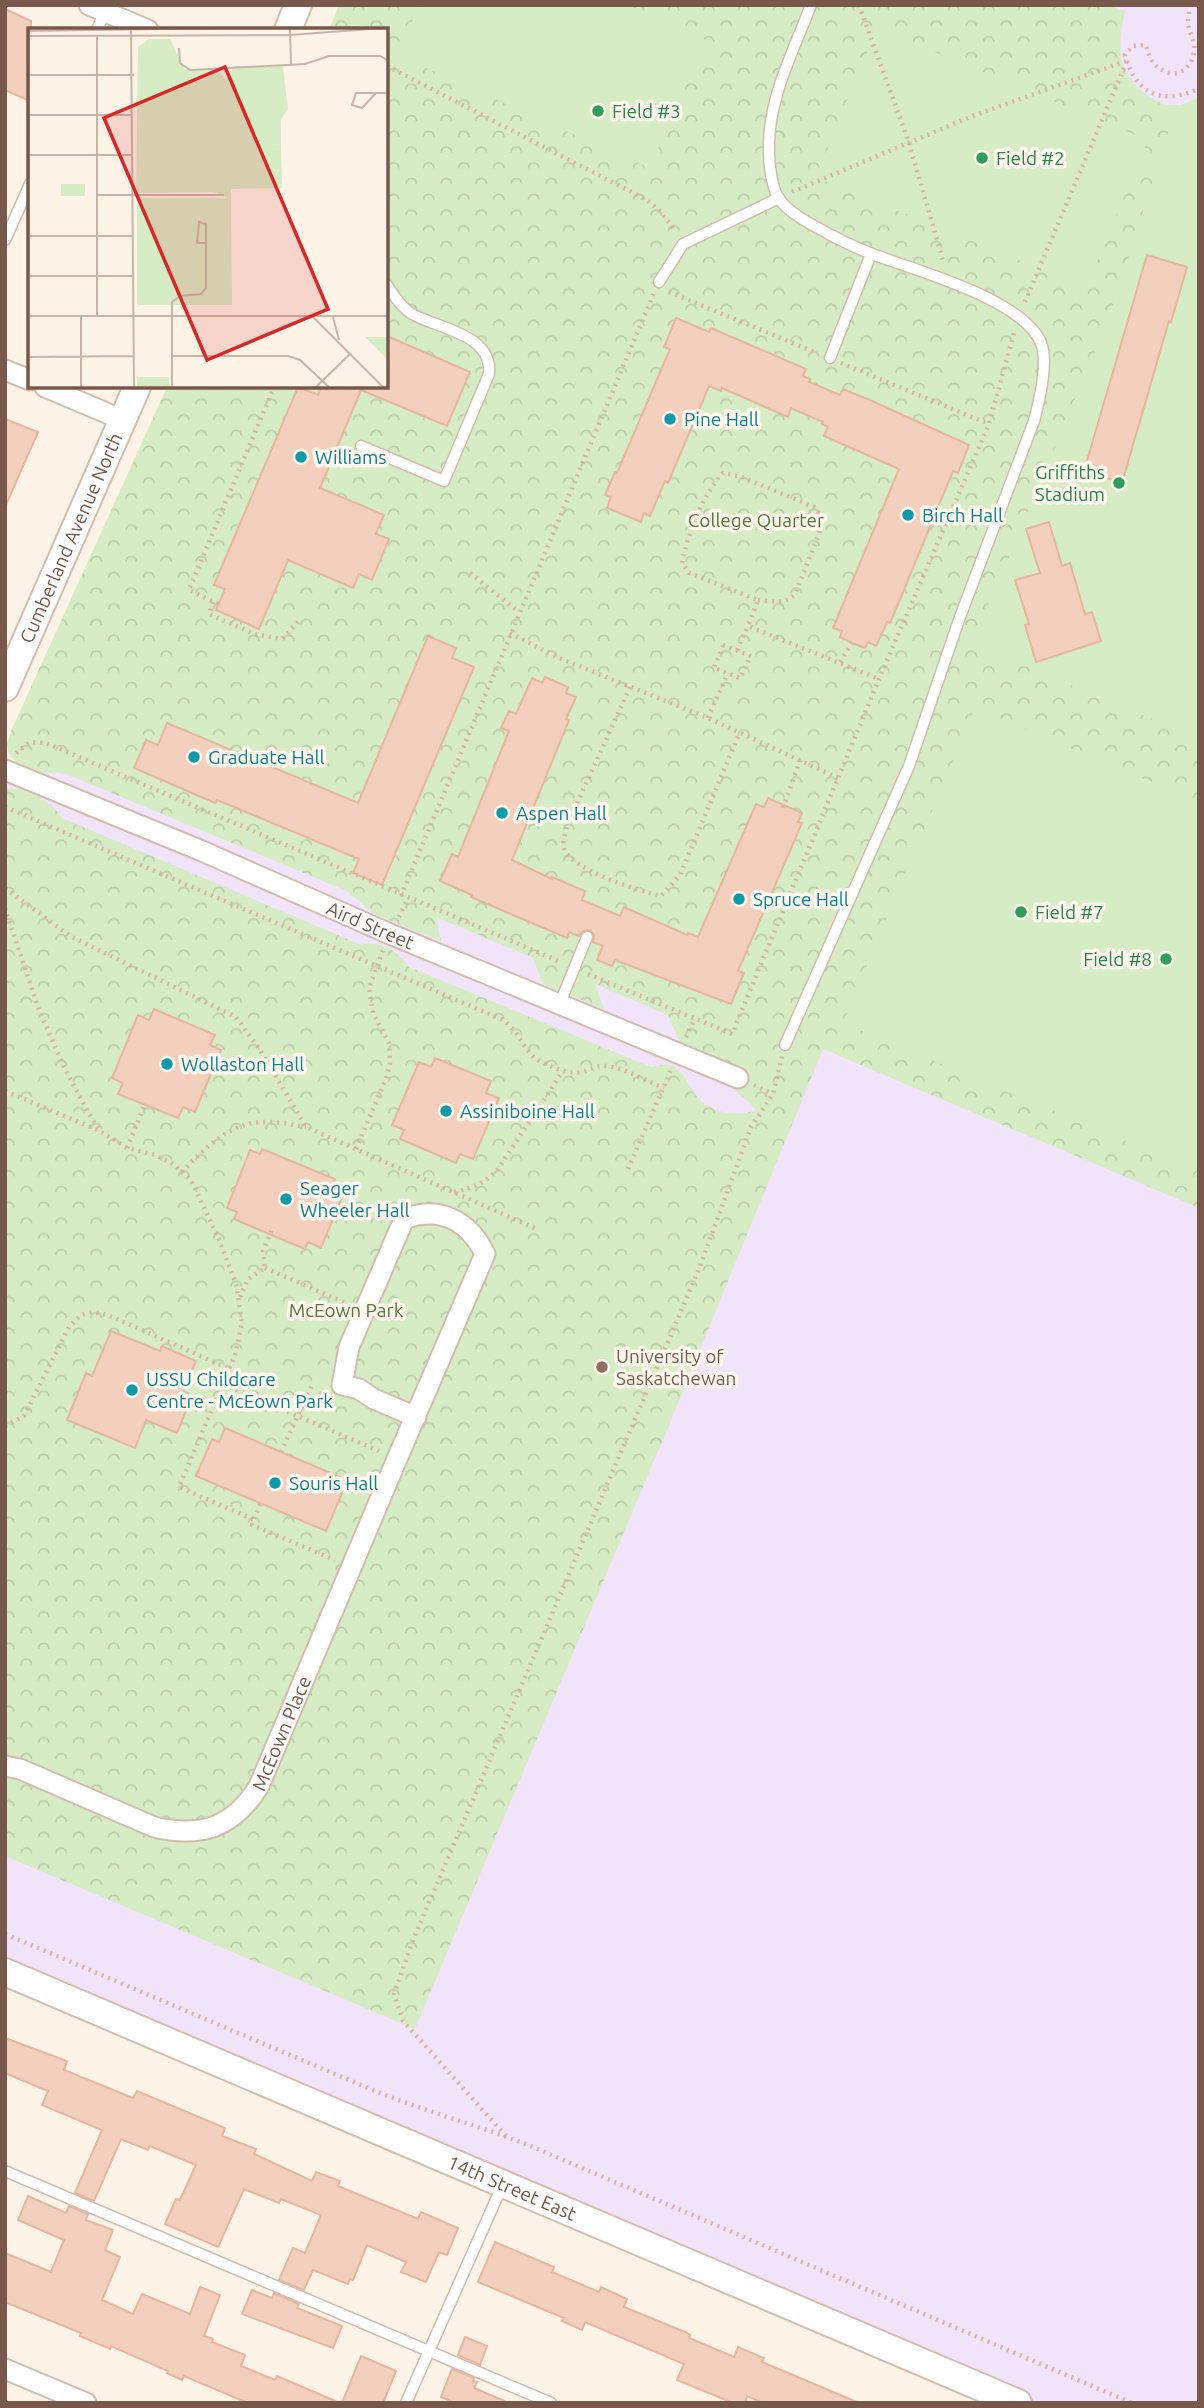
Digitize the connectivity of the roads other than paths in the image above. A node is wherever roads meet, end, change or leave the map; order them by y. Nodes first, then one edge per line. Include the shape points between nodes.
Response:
1 (298, 5) edge
2 (811, 5) edge
3 (100, 13) edge
4 (142, 28) edge
5 (289, 28) edge
6 (28, 188) edge
7 (779, 198) junction
8 (5, 240) edge
9 (871, 254) junction
10 (659, 282) road end
11 (388, 286) edge
12 (830, 358) dead end
13 (5, 370) edge
14 (28, 379) edge
15 (47, 388) edge
16 (137, 388) edge
17 (123, 420) junction
18 (361, 446) dead end
19 (5, 688) edge
20 (10, 762) edge
21 (587, 937) dead end
22 (560, 1003) junction
23 (785, 1045) road end
24 (737, 1078) dead end
25 (416, 1417) junction
26 (5, 1766) edge
27 (5, 1972) edge
28 (5, 2171) edge
29 (504, 2183) junction
30 (429, 2350) junction
31 (5, 2368) edge
32 (86, 2403) edge
33 (406, 2403) edge
34 (551, 2403) edge
35 (1018, 2403) edge

1 - 5 street
2 - 7 lane via 773,108 769,153
3 - 4 street
6 - 8 lane
7 - 9 lane via 812,225
7 - 10 lane via 683,244
9 - 12 lane
9 - 23 lane via 977,293 1018,316 1042,344 1042,388 909,766
11 - 18 lane via 410,313 479,346 490,363 489,374 444,481
13 - 14 street
15 - 17 street
16 - 17 street, Cumberland Avenue North
17 - 19 street, Cumberland Avenue North
20 - 22 street, Aird Street via 390,934
21 - 22 lane
22 - 24 street, Aird Street
25 - 25 street, McEown Place via 485,1254 466,1226 443,1214 404,1219 349,1347 342,1385
25 - 26 street, McEown Place via 259,1786 230,1819 186,1832 154,1827
27 - 29 street, 14th Street East
28 - 30 lane
29 - 30 lane
29 - 35 street, 14th Street East
30 - 33 lane
30 - 34 lane
31 - 32 street

